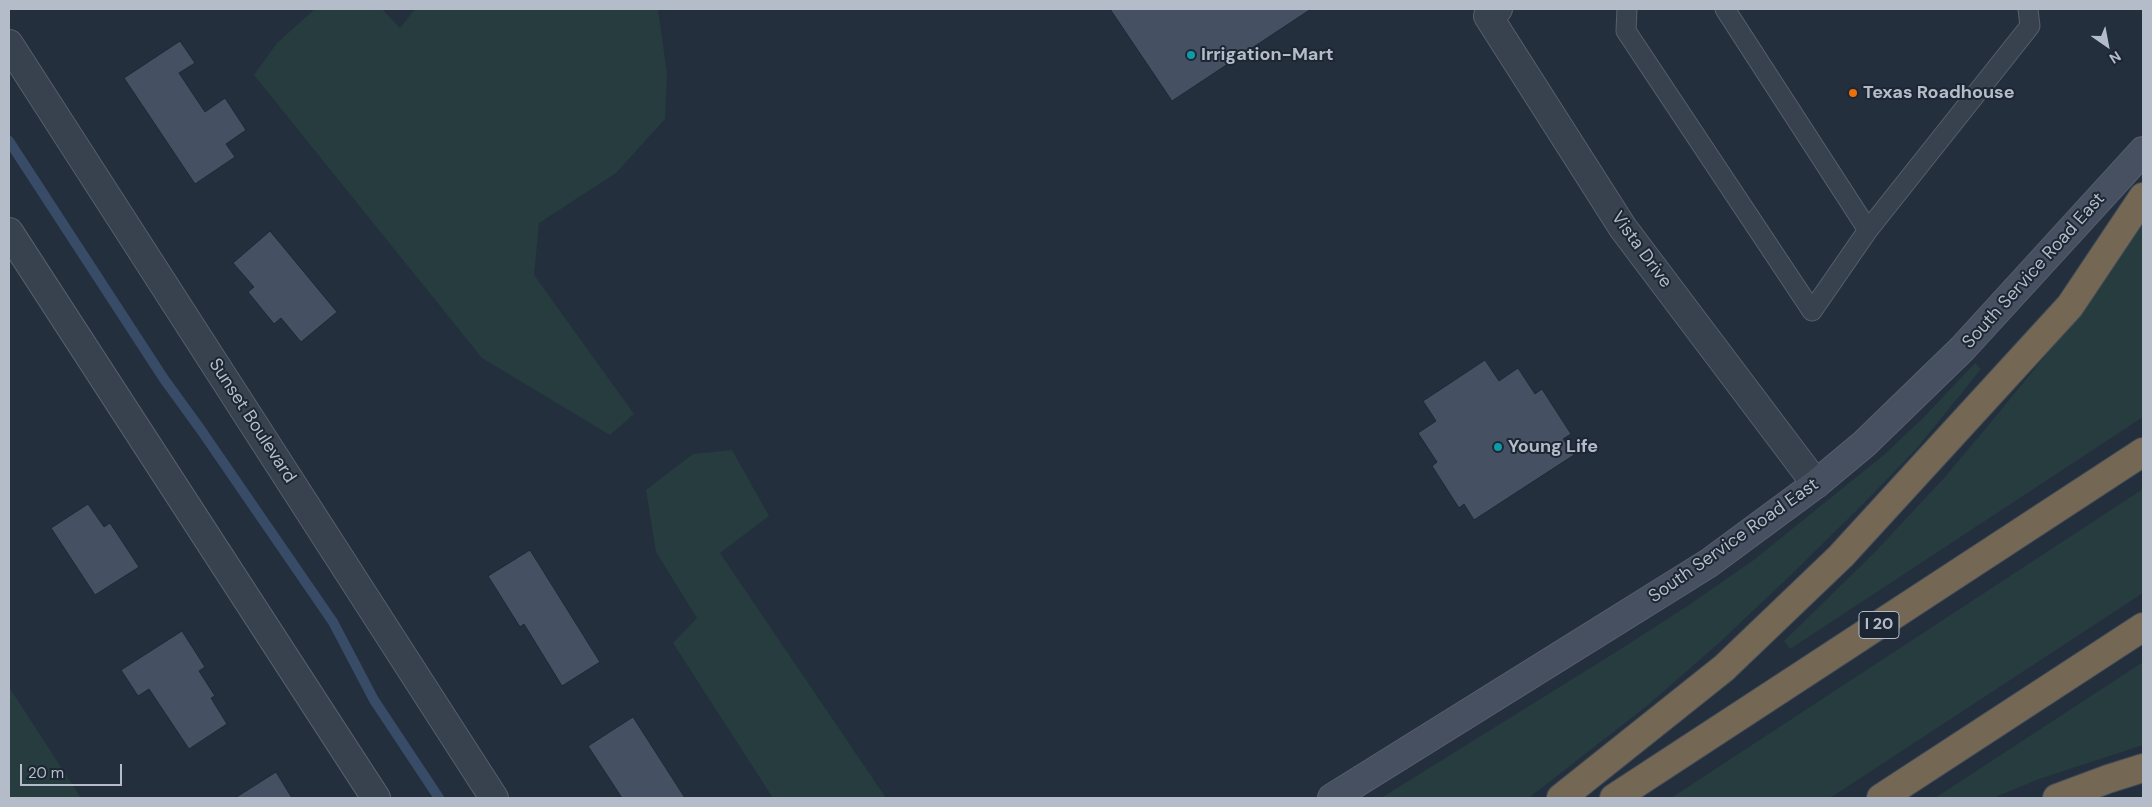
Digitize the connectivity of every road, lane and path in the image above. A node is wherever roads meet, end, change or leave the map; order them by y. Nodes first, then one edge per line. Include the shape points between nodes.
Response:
1 (1498, 9) edge
2 (1627, 9) edge
3 (1725, 9) edge
4 (2028, 9) edge
5 (9, 44) edge
6 (2143, 151) edge
7 (2143, 197) edge
8 (1868, 230) junction
9 (9, 232) edge
10 (2143, 452) edge
11 (1816, 484) junction
12 (2143, 627) edge
13 (2143, 768) edge
14 (376, 798) edge
15 (494, 798) edge
16 (1332, 798) edge
17 (1561, 798) edge
18 (1614, 798) edge
19 (1882, 798) edge
20 (2057, 798) edge

1 - 11 street, Vista Drive via 1488,16 1622,228
2 - 8 lane via 1626,31 1812,311
3 - 8 lane
4 - 8 lane via 2030,26
5 - 15 street, Sunset Boulevard
6 - 11 main road, South Service Road East via 1962,349 1864,444
7 - 17 highway via 2070,306 1841,556 1724,668
9 - 14 street
10 - 18 highway, I 20
11 - 16 main road, South Service Road East via 1709,563
12 - 19 highway
13 - 20 highway

